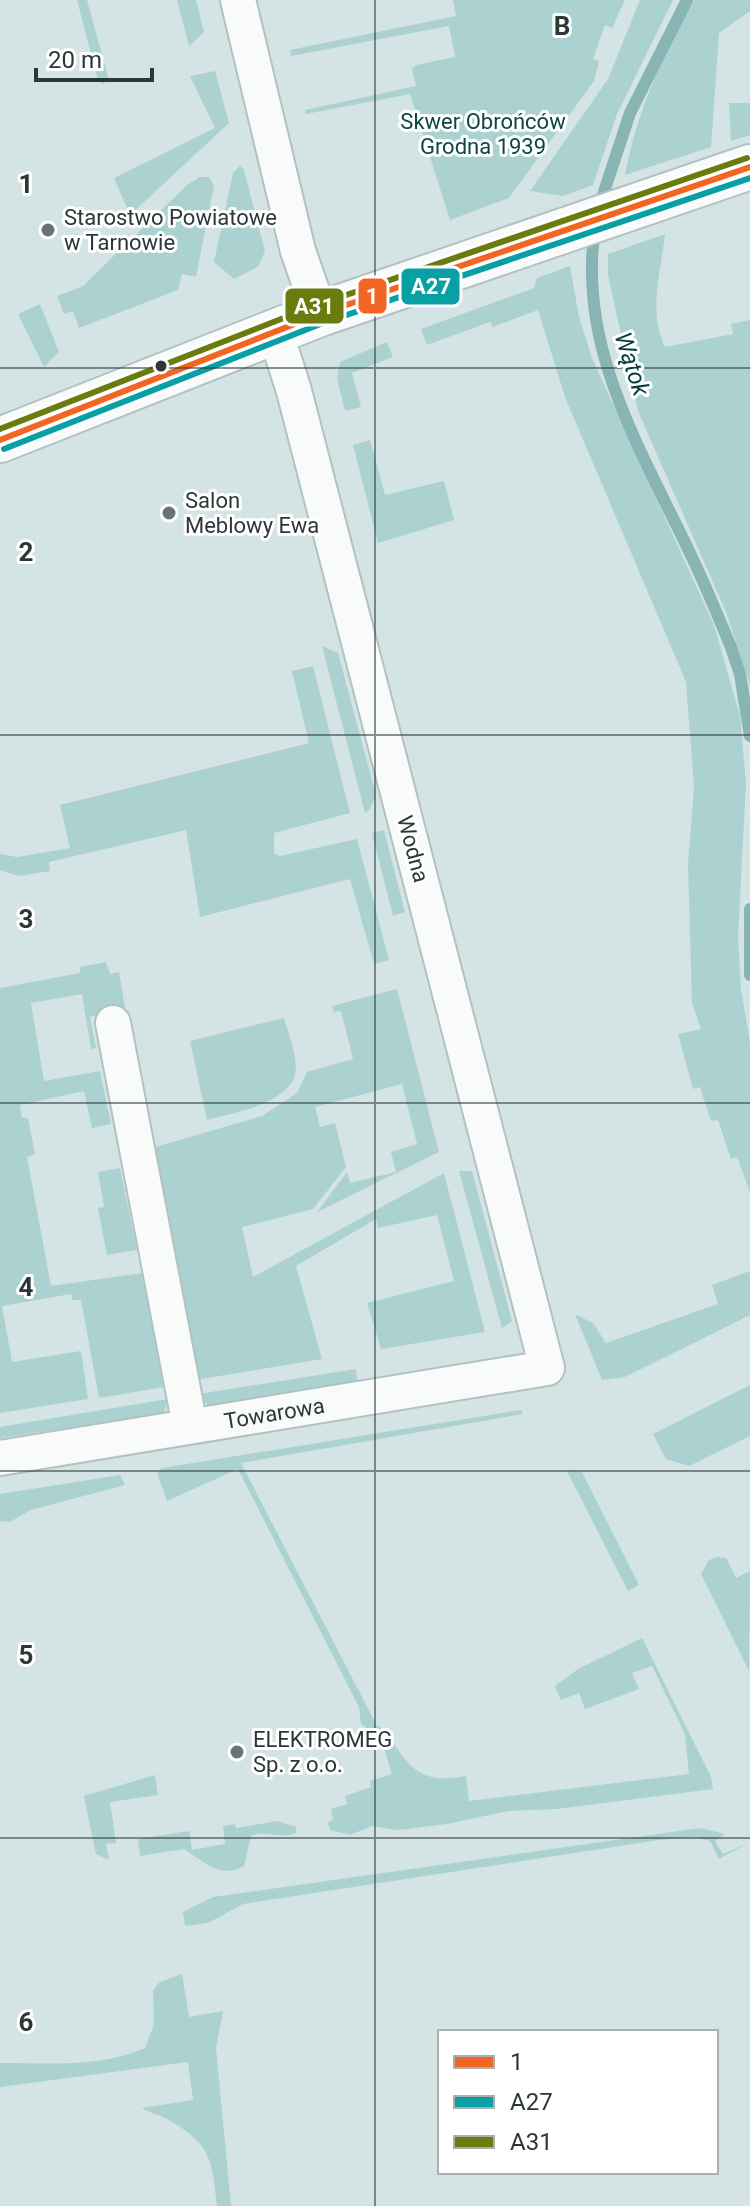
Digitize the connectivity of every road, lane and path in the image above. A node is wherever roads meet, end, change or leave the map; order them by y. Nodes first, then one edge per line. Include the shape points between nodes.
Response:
1 (238, 0) edge
2 (750, 167) edge
3 (320, 314) junction
4 (275, 331) junction
5 (0, 440) edge
6 (113, 1023) dead end
7 (547, 1368) joint
8 (190, 1426) junction
9 (0, 1458) edge

1 - 3 street via 298,251
2 - 3 street
3 - 4 street
4 - 5 street
4 - 7 street, Wodna
6 - 8 street
7 - 8 street, Towarowa
8 - 9 street, Towarowa

